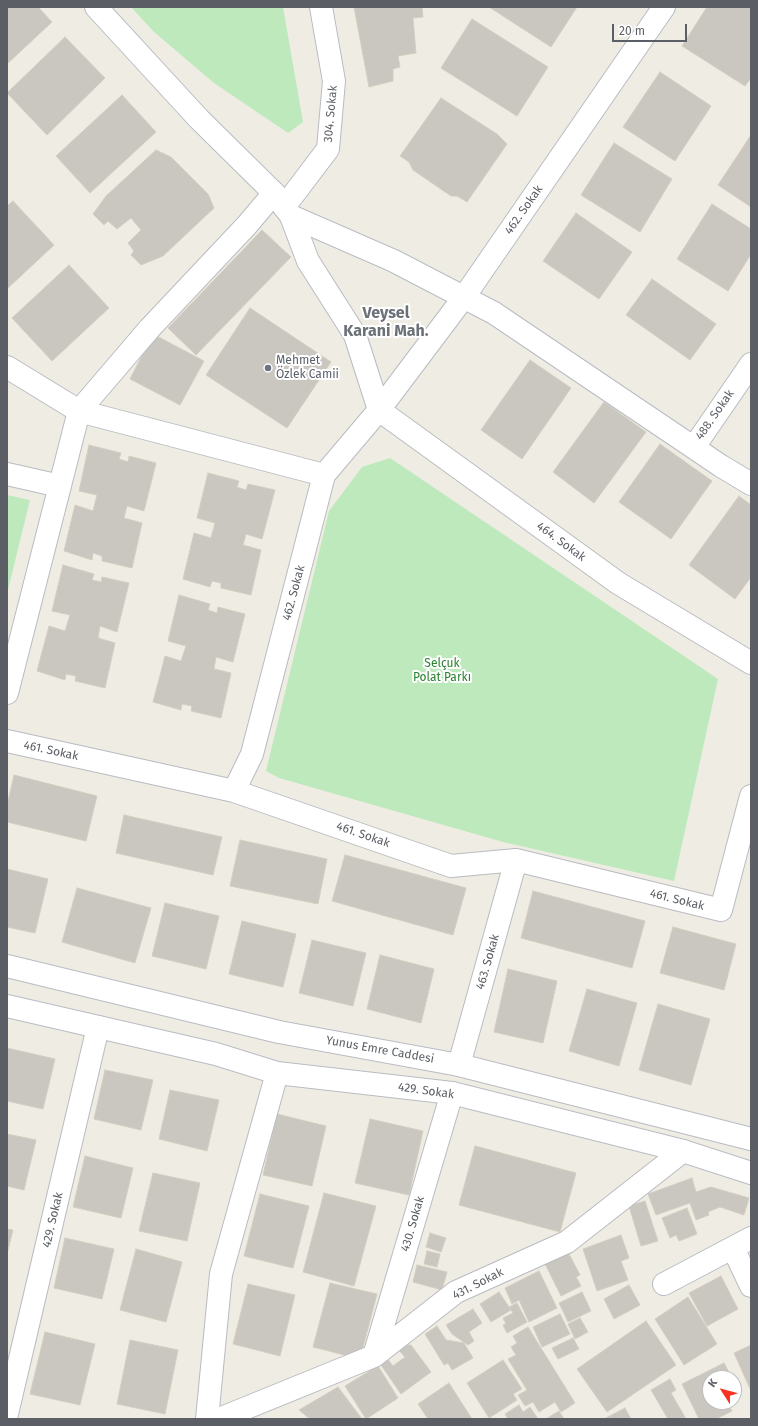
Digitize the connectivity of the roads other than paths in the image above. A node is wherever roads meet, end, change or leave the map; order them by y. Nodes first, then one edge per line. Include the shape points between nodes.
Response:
1 (96, 7) edge
2 (321, 7) edge
3 (664, 7) edge
4 (283, 205) junction
5 (464, 297) junction
6 (751, 364) edge
7 (7, 367) edge
8 (379, 410) junction
9 (79, 411) junction
10 (694, 447) junction
11 (7, 474) edge
12 (324, 475) junction
13 (751, 484) edge
14 (60, 486) junction
15 (751, 662) edge
16 (7, 693) edge
17 (7, 741) edge
18 (234, 791) junction
19 (751, 796) edge
20 (516, 860) junction
21 (7, 966) edge
22 (7, 1006) edge
23 (98, 1027) junction
24 (459, 1064) junction
25 (277, 1073) junction
26 (452, 1093) junction
27 (751, 1140) edge
28 (683, 1151) junction
29 (751, 1173) edge
30 (742, 1243) edge
31 (664, 1284) dead end
32 (751, 1286) edge
33 (374, 1356) junction
34 (7, 1414) edge
35 (207, 1419) edge
36 (219, 1419) edge

1 - 4 street via 199,120
2 - 4 street, 304. Sokak via 334,81 328,149
3 - 5 street, 462. Sokak
4 - 5 street
4 - 8 street via 308,260 355,335
4 - 9 street, 304. Sokak via 247,225 150,328
5 - 8 street, 462. Sokak
5 - 10 street via 494,313
6 - 10 street, 488. Sokak
7 - 9 street
8 - 12 street, 462. Sokak
8 - 15 street, 464. Sokak via 618,583
9 - 12 street
9 - 14 street
10 - 13 street
11 - 14 street
12 - 18 street, 462. Sokak via 252,754
14 - 16 street
17 - 18 street, 461. Sokak
18 - 20 street, 461. Sokak via 452,866
19 - 20 street, 461. Sokak via 721,910
20 - 24 street, 463. Sokak
21 - 24 street, Yunus Emre Caddesi via 279,1032
22 - 23 street, 429. Sokak
23 - 25 street, 429. Sokak via 216,1054
23 - 34 street, 429. Sokak
24 - 27 street, Yunus Emre Caddesi
25 - 26 street, 429. Sokak
25 - 35 street via 222,1274
26 - 28 street, 429. Sokak
26 - 33 street, 430. Sokak
28 - 29 street, 429. Sokak
28 - 33 street, 431. Sokak via 567,1242 456,1292
30 - 31 street
30 - 32 street
33 - 36 street, 431. Sokak

